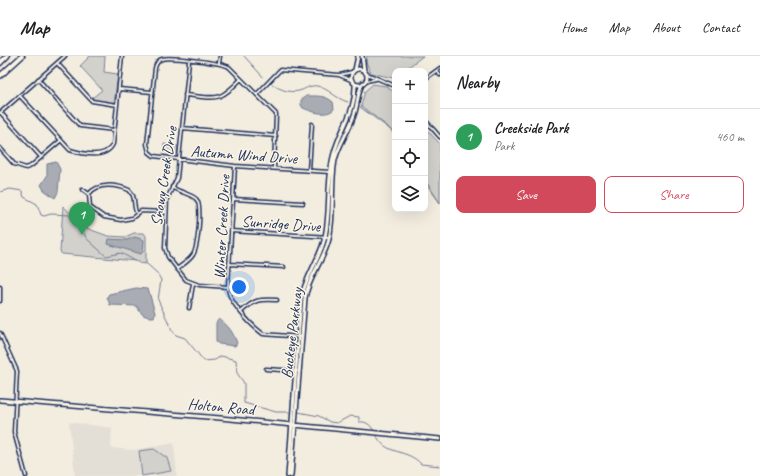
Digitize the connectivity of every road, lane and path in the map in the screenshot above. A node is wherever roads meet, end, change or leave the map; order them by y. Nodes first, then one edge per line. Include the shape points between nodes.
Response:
1 (7, 56) edge
2 (22, 56) edge
3 (65, 56) edge
4 (122, 56) edge
5 (220, 56) edge
6 (358, 56) edge
7 (362, 56) edge
8 (189, 60) junction
9 (0, 63) edge
10 (57, 63) junction
11 (219, 63) junction
12 (440, 68) edge
13 (354, 71) junction
14 (436, 71) junction
15 (366, 73) junction
16 (339, 75) junction
17 (440, 75) edge
18 (0, 76) edge
19 (428, 77) edge
20 (38, 79) junction
21 (241, 79) junction
22 (379, 79) junction
23 (352, 80) junction
24 (364, 82) junction
25 (355, 84) junction
26 (392, 85) edge
27 (119, 89) junction
28 (152, 92) junction
29 (256, 94) junction
30 (185, 95) junction
31 (20, 96) junction
32 (117, 105) junction
33 (0, 113) edge
34 (428, 123) edge
35 (312, 124) dead end
36 (182, 128) junction
37 (114, 130) junction
38 (276, 136) junction
39 (440, 137) edge
40 (60, 141) junction
41 (0, 148) edge
42 (41, 157) junction
43 (178, 160) junction
44 (235, 166) junction
45 (274, 168) junction
46 (309, 170) junction
47 (332, 172) junction
48 (172, 187) junction
49 (82, 189) dead end
50 (90, 194) junction
51 (233, 199) junction
52 (303, 203) dead end
53 (166, 212) junction
54 (137, 214) junction
55 (231, 231) junction
56 (327, 237) junction
57 (229, 264) junction
58 (284, 267) dead end
59 (177, 269) junction
60 (193, 284) junction
61 (0, 287) edge
62 (228, 288) junction
63 (277, 300) dead end
64 (0, 301) edge
65 (189, 308) dead end
66 (242, 312) junction
67 (0, 333) edge
68 (300, 337) junction
69 (266, 369) dead end
70 (298, 371) junction
71 (0, 400) edge
72 (16, 402) junction
73 (292, 425) junction
74 (440, 439) edge
75 (26, 476) edge
76 (288, 476) edge
77 (291, 476) edge

1 - 9 highway
2 - 18 highway
3 - 10 street
4 - 27 street
5 - 11 street
6 - 13 street
7 - 15 street
8 - 11 street
8 - 28 street via 161,60 155,68
8 - 30 street, Snowy Creek Drive
10 - 20 street
10 - 32 street via 92,102
11 - 21 street via 229,67
12 - 14 street
13 - 15 street via 361,69
13 - 16 street
13 - 23 street
14 - 17 street
14 - 19 street
15 - 22 street
15 - 24 street
16 - 23 street
16 - 29 street via 280,70
20 - 31 street
20 - 37 street via 80,126
21 - 29 street
21 - 30 street via 221,97
22 - 24 street
22 - 26 street
23 - 25 street
24 - 25 street
24 - 47 street, Buckeye Parkway
25 - 47 street, Buckeye Parkway via 353,107 337,142
27 - 28 street
27 - 32 street
28 - 43 street, Autumn Wind Drive via 147,144 149,152 160,158
29 - 38 street via 276,114
30 - 36 street, Snowy Creek Drive
31 - 33 street
31 - 40 street
32 - 37 street
33 - 42 street
34 - 39 street
35 - 46 street
36 - 38 street
36 - 43 street, Snowy Creek Drive
37 - 40 street via 111,147 101,154 71,151
38 - 45 street
40 - 42 street
41 - 42 street via 14,164 22,168 32,166
43 - 44 street, Autumn Wind Drive
43 - 48 street, Snowy Creek Drive via 177,178
44 - 45 street, Autumn Wind Drive
44 - 51 street, Winter Creek Drive
45 - 46 street, Autumn Wind Drive
46 - 47 street, Autumn Wind Drive
47 - 56 street, Buckeye Parkway
48 - 53 street, Snowy Creek Drive via 167,199
48 - 59 street via 182,194 193,196 199,207 194,252 187,262
49 - 50 street
50 - 54 street via 90,207 104,217 126,220
50 - 54 street via 93,189 100,186 129,190 134,196
51 - 52 street
51 - 55 street, Winter Creek Drive
53 - 54 street via 145,210
53 - 59 street, Snowy Creek Drive via 165,248
55 - 56 street, Sunridge Drive
55 - 57 street, Winter Creek Drive
56 - 68 street, Buckeye Parkway via 303,288
57 - 58 street
57 - 62 street, Winter Creek Drive
59 - 60 street, Snowy Creek Drive
60 - 62 street
60 - 65 street
61 - 64 street
62 - 66 street, Winter Creek Drive via 231,298
63 - 66 street via 259,299
66 - 68 street, Winter Creek Drive via 263,334
67 - 72 street via 17,368
68 - 70 street, Buckeye Parkway
69 - 70 street
70 - 73 street, Buckeye Parkway via 293,392
71 - 72 street, Holton Road
72 - 73 street, Holton Road
72 - 75 street via 15,440
73 - 74 street, Holton Road
73 - 76 street, Buckeye Parkway
73 - 77 street, Buckeye Parkway

